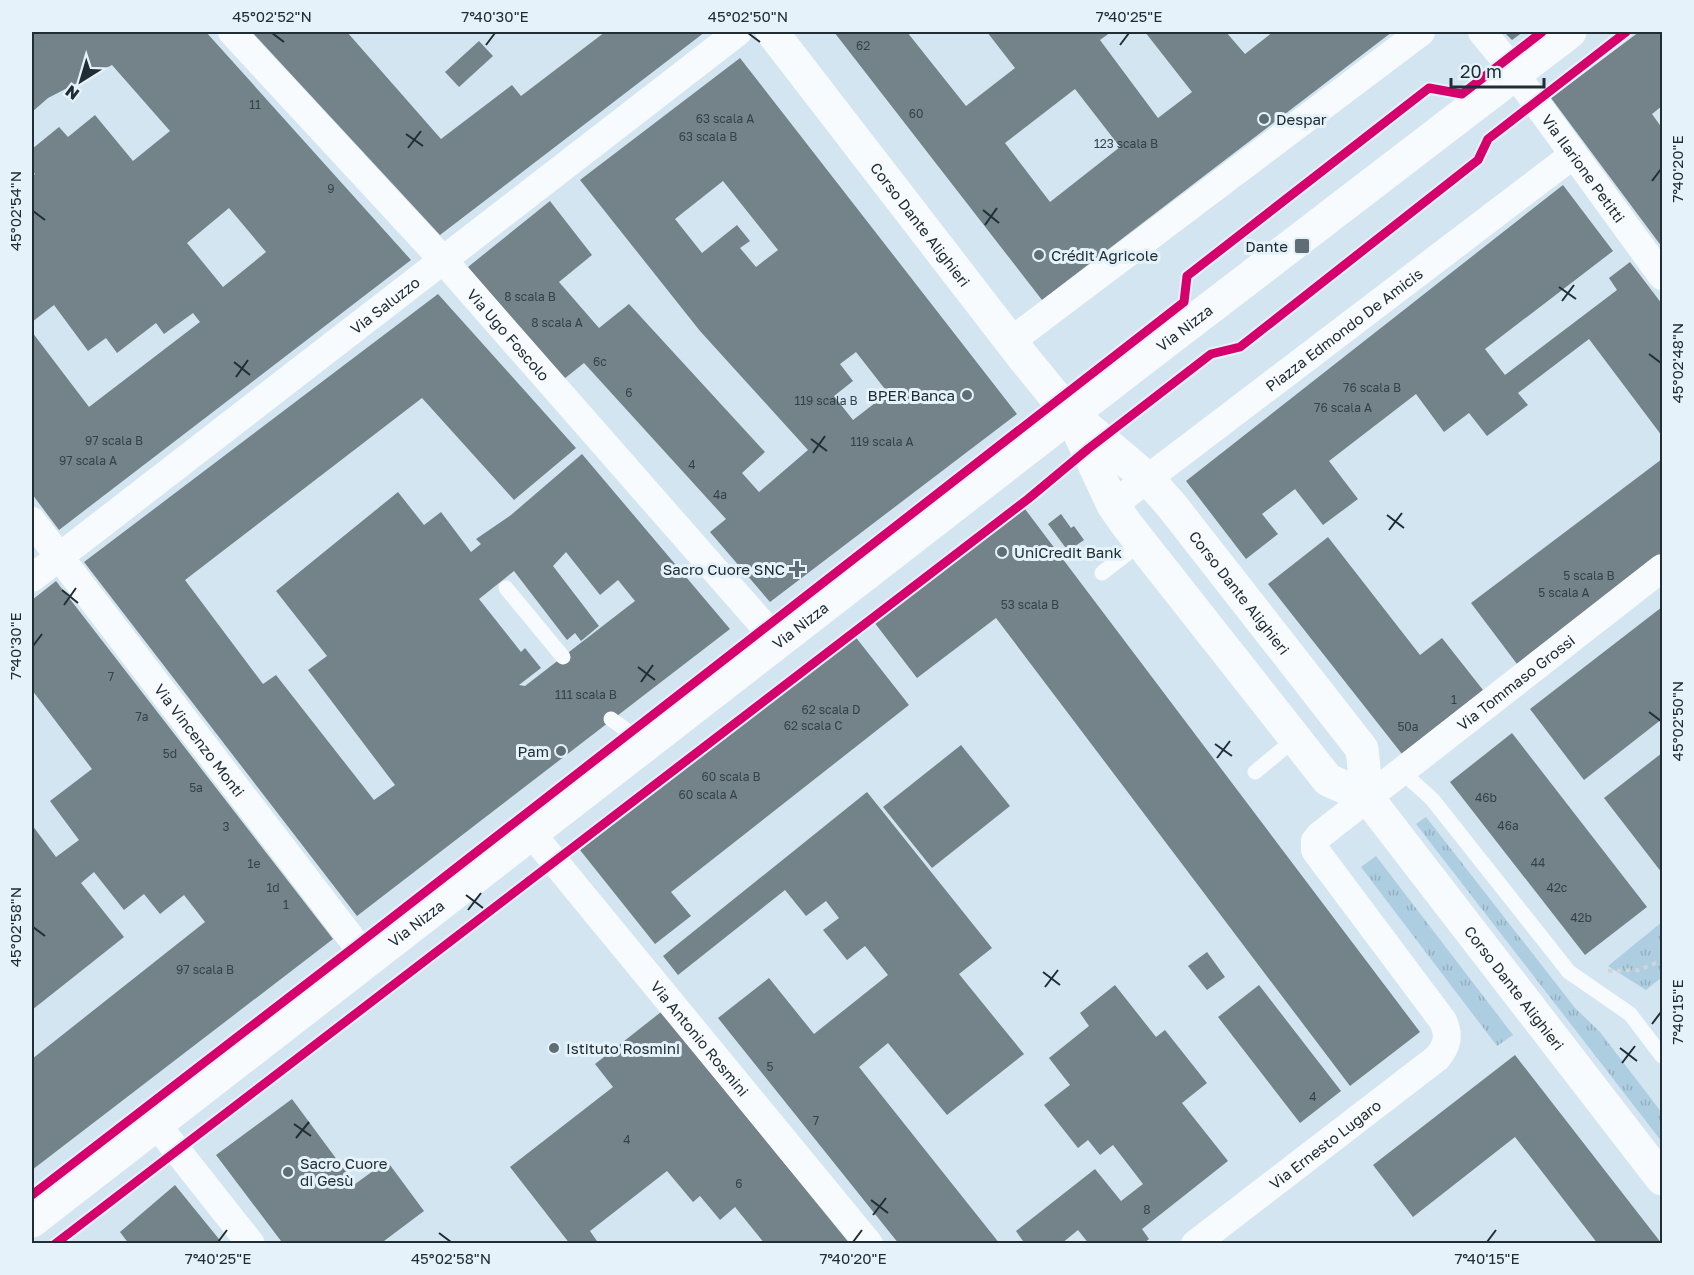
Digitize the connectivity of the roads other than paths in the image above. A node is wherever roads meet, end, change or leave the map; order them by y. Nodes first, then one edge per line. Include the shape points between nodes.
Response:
1 (232, 32) edge
2 (738, 32) edge
3 (772, 32) edge
4 (1421, 32) edge
5 (1482, 32) edge
6 (1570, 32) edge
7 (1515, 74) junction
8 (1573, 155) junction
9 (442, 260) junction
10 (1662, 276) edge
11 (1011, 341) junction
12 (1071, 416) junction
13 (1148, 479) junction
14 (1113, 505) junction
15 (32, 521) edge
16 (1142, 542) junction
17 (59, 556) junction
18 (1662, 568) edge
19 (1102, 573) dead end
20 (32, 578) edge
21 (506, 588) dead end
22 (778, 642) junction
23 (563, 657) dead end
24 (611, 719) dead end
25 (1295, 739) junction
26 (642, 747) junction
27 (1362, 749) junction
28 (1401, 771) junction
29 (1255, 772) dead end
30 (1367, 797) junction
31 (531, 833) junction
32 (368, 960) junction
33 (1662, 1056) edge
34 (156, 1124) junction
35 (1662, 1179) edge
36 (32, 1219) edge
37 (251, 1244) edge
38 (869, 1244) edge
39 (1195, 1244) edge

1 - 9 street, Via Ugo Foscolo
2 - 9 street, Via Saluzzo
3 - 11 street, Corso Dante Alighieri
4 - 11 street
5 - 7 street, Via Ilarione Petitti
6 - 7 street, Via Nizza
7 - 8 street, Via Ilarione Petitti
7 - 12 street, Via Nizza
8 - 10 street, Via Ilarione Petitti
8 - 13 street, Piazza Edmondo De Amicis
9 - 17 street, Via Saluzzo
9 - 22 street, Via Ugo Foscolo
11 - 12 street, Corso Dante Alighieri
12 - 13 street, Corso Dante Alighieri
12 - 14 street, Corso Dante Alighieri
12 - 22 street, Via Nizza
13 - 14 street, Piazza Edmondo De Amicis
13 - 27 street, Corso Dante Alighieri
14 - 16 street, Corso Dante Alighieri
15 - 17 street, Via Vincenzo Monti
16 - 19 lane
16 - 25 street, Corso Dante Alighieri
17 - 20 street, Via Saluzzo
17 - 32 street, Via Vincenzo Monti
18 - 28 street, Via Tommaso Grossi
21 - 23 lane
22 - 26 street, Via Nizza
24 - 26 lane
25 - 29 lane
25 - 30 street, Corso Dante Alighieri via 1328,780
26 - 31 street, Via Nizza
27 - 28 street
27 - 30 street
28 - 30 street, Via Tommaso Grossi
28 - 33 lane via 1432,799 1569,972 1630,1014
30 - 35 street, Corso Dante Alighieri
30 - 39 street, Via Ernesto Lugaro via 1320,835 1315,850 1443,1021 1448,1040 1437,1058
31 - 32 street, Via Nizza
31 - 38 street, Via Antonio Rosmini
32 - 34 street, Via Nizza
34 - 36 street, Via Nizza
34 - 37 street

